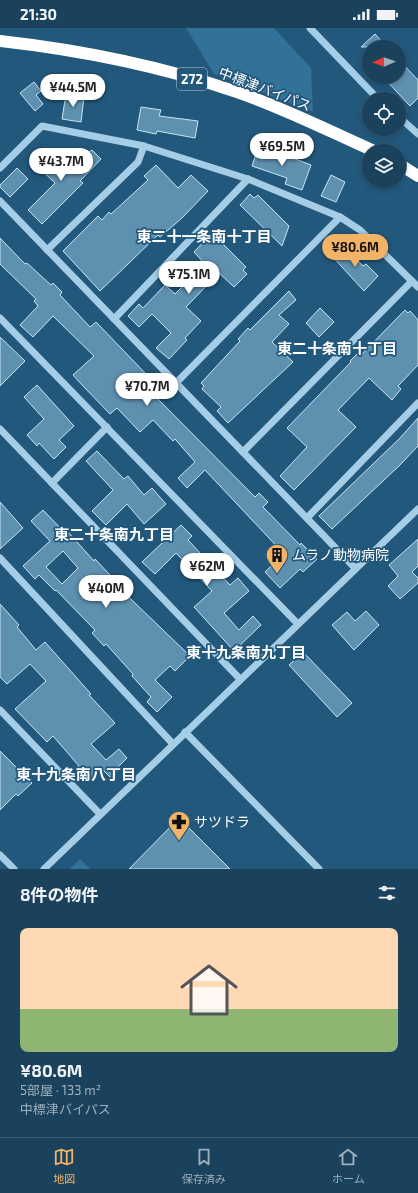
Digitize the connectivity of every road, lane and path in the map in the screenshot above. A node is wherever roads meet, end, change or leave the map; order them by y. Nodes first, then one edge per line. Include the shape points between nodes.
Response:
1 (310, 28) edge
2 (0, 41) edge
3 (371, 92) edge
4 (406, 123) edge
5 (418, 134) edge
6 (362, 145) edge
7 (144, 146) junction
8 (0, 168) edge
9 (406, 168) edge
10 (418, 176) edge
11 (248, 179) junction
12 (0, 201) edge
13 (340, 217) junction
14 (48, 250) junction
15 (412, 281) junction
16 (418, 287) edge
17 (0, 318) edge
18 (114, 319) junction
19 (176, 383) junction
20 (418, 403) edge
21 (106, 427) junction
22 (0, 429) edge
23 (243, 452) junction
24 (52, 483) junction
25 (418, 509) edge
26 (307, 518) junction
27 (0, 558) edge
28 (355, 568) junction
29 (297, 624) junction
30 (240, 679) junction
31 (0, 710) edge
32 (184, 732) junction
33 (173, 744) junction
34 (100, 814) junction
35 (0, 855) edge
36 (14, 869) edge
37 (44, 869) edge
38 (319, 869) edge

1 - 3 street
2 - 6 highway, 中標津バイパス / 272 via 140,64 201,81 238,92
4 - 5 street
7 - 8 street via 42,126
7 - 11 street
7 - 14 street via 138,162
9 - 10 highway
11 - 13 street
11 - 18 street
12 - 14 street
13 - 15 street via 360,230
13 - 19 street
14 - 18 street
15 - 16 street
15 - 23 street
17 - 21 street
18 - 19 street
19 - 23 street
20 - 26 street
21 - 24 street
21 - 29 street
22 - 24 street
23 - 26 street
24 - 30 street
25 - 28 street
26 - 28 street
27 - 33 street
28 - 29 street
29 - 30 street
30 - 32 street
31 - 34 street
32 - 33 street
32 - 38 street
33 - 34 street
34 - 37 street
35 - 36 street

